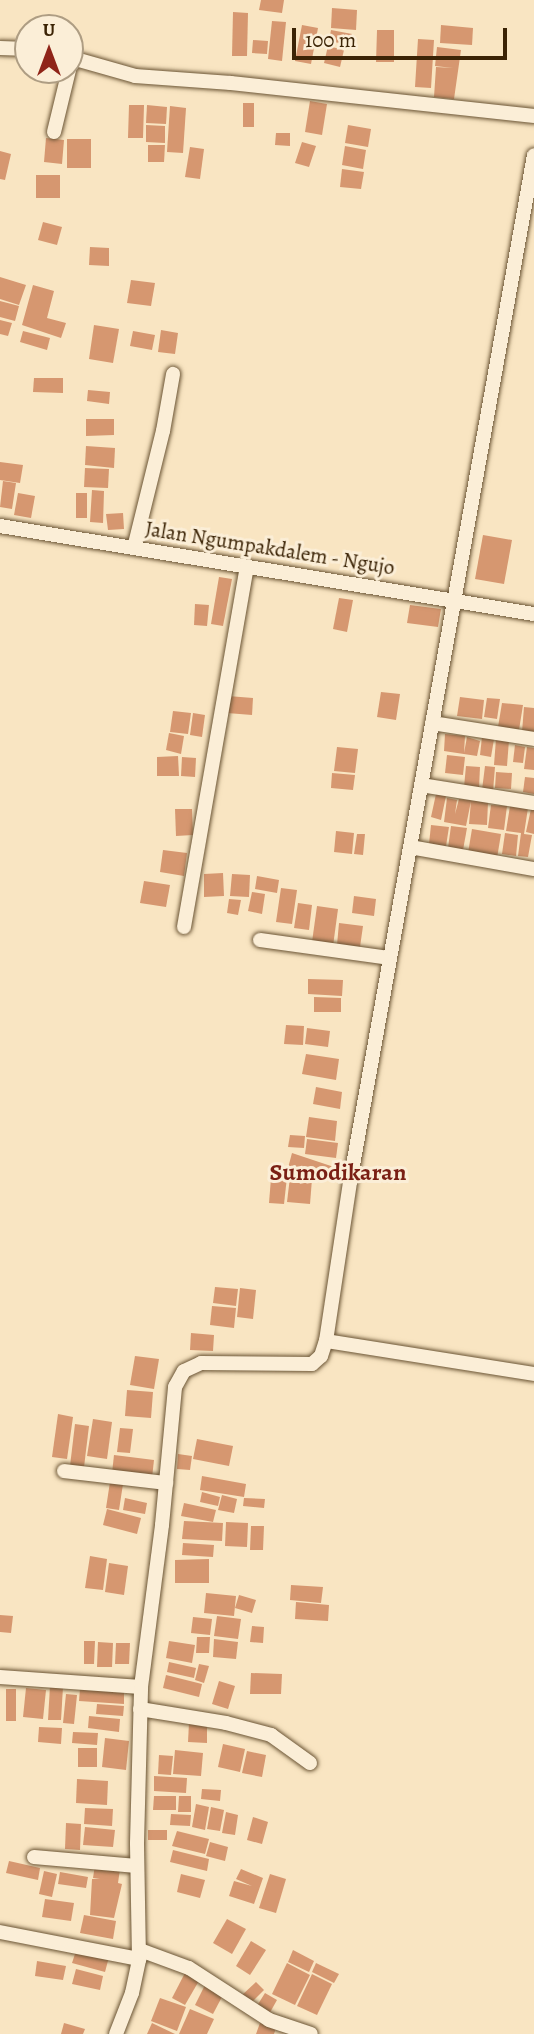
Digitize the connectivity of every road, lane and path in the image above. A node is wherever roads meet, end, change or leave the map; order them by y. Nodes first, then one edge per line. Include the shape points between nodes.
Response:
1 (84, 66) edge
2 (65, 84) edge
3 (534, 116) edge
4 (54, 132) dead end
5 (534, 155) edge
6 (173, 374) dead end
7 (0, 526) edge
8 (134, 548) junction
9 (247, 566) junction
10 (456, 599) junction
11 (534, 614) edge
12 (432, 723) junction
13 (534, 739) edge
14 (421, 785) junction
15 (534, 803) edge
16 (410, 847) junction
17 (534, 869) edge
18 (184, 927) dead end
19 (260, 940) dead end
20 (389, 958) junction
21 (326, 1341) junction
22 (534, 1374) edge
23 (64, 1471) dead end
24 (166, 1483) junction
25 (0, 1676) edge
26 (141, 1687) junction
27 (140, 1709) junction
28 (310, 1763) dead end
29 (34, 1857) dead end
30 (137, 1866) junction
31 (0, 1932) edge
32 (140, 1954) junction
33 (116, 2034) edge
34 (312, 2034) edge

1 - 3 street via 135,76
2 - 4 street
5 - 10 street
6 - 8 street
7 - 8 street, Jalan Ngumpakdalem - Ngujo
8 - 9 street, Jalan Ngumpakdalem - Ngujo
9 - 10 street, Jalan Ngumpakdalem - Ngujo
9 - 18 street
10 - 11 street, Jalan Ngumpakdalem - Ngujo
10 - 12 street
12 - 13 street
12 - 14 street
14 - 15 street
14 - 16 street
16 - 17 street
16 - 20 street
19 - 20 street
20 - 21 street
21 - 22 street
21 - 24 street via 321,1356 312,1364 201,1363 184,1371 173,1399
23 - 24 street
24 - 26 street
25 - 26 street
26 - 27 street
27 - 28 street via 271,1735
27 - 30 street
29 - 30 street
30 - 32 street
31 - 32 street
32 - 33 street via 132,1993
32 - 34 street via 189,1968 269,2020

